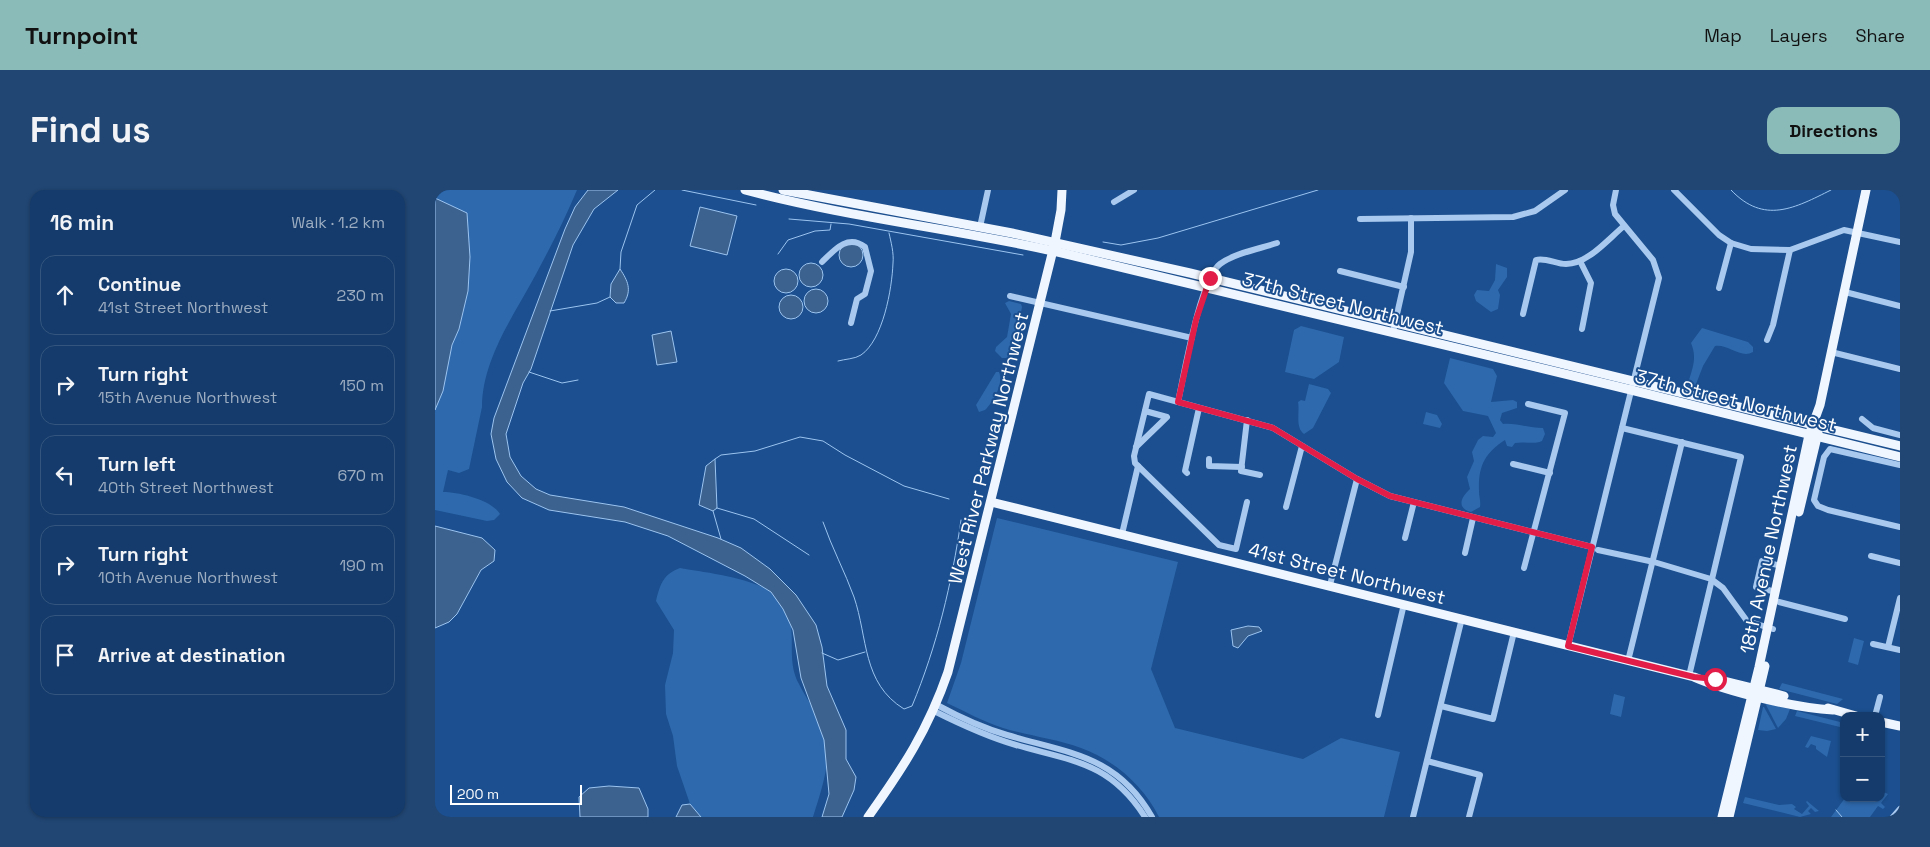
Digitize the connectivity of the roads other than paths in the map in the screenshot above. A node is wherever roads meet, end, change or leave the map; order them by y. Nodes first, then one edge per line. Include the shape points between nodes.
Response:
1 (745, 190) edge
2 (783, 190) edge
3 (988, 190) edge
4 (1062, 190) edge
5 (1134, 190) edge
6 (1565, 190) edge
7 (1616, 190) edge
8 (1674, 190) edge
9 (1867, 190) edge
10 (1114, 202) dead end
11 (851, 204) junction
12 (849, 215) junction
13 (1411, 218) junction
14 (1360, 219) dead end
15 (1624, 226) junction
16 (980, 227) junction
17 (1858, 232) junction
18 (1277, 242) dead end
19 (1900, 242) edge
20 (1731, 243) junction
21 (1054, 247) junction
22 (1789, 250) junction
23 (1580, 261) junction
24 (822, 262) dead end
25 (1339, 271) dead end
26 (1208, 282) junction
27 (1404, 287) junction
28 (1719, 288) dead end
29 (1845, 292) junction
30 (1010, 296) dead end
31 (1040, 303) junction
32 (1900, 306) edge
33 (1523, 314) dead end
34 (1395, 322) junction
35 (851, 324) dead end
36 (1582, 329) dead end
37 (1393, 332) junction
38 (1192, 338) junction
39 (1767, 340) dead end
40 (1831, 352) junction
41 (1900, 369) edge
42 (1633, 385) junction
43 (1178, 402) junction
44 (1528, 404) dead end
45 (1199, 408) junction
46 (1145, 411) junction
47 (1862, 419) dead end
48 (1247, 420) junction
49 (1815, 425) junction
50 (1622, 428) junction
51 (1900, 435) edge
52 (1813, 436) junction
53 (1682, 442) junction
54 (1303, 446) junction
55 (1900, 446) edge
56 (1136, 447) junction
57 (1900, 457) edge
58 (1209, 459) dead end
59 (1513, 464) dead end
60 (1900, 465) edge
61 (1138, 466) junction
62 (1242, 467) junction
63 (1187, 473) dead end
64 (1550, 473) junction
65 (1260, 476) dead end
66 (1357, 479) junction
67 (991, 502) junction
68 (1247, 502) dead end
69 (1414, 502) junction
70 (1286, 507) dead end
71 (1473, 518) junction
72 (1900, 527) edge
73 (1122, 534) junction
74 (1534, 534) junction
75 (1405, 538) dead end
76 (1219, 545) junction
77 (1595, 549) junction
78 (1465, 553) dead end
79 (1871, 556) dead end
80 (1216, 557) junction
81 (1654, 562) junction
82 (1900, 563) edge
83 (1781, 566) junction
84 (1524, 568) dead end
85 (1711, 579) junction
86 (1329, 585) junction
87 (1775, 592) junction
88 (1900, 598) edge
89 (1779, 602) junction
90 (1404, 604) junction
91 (1461, 618) junction
92 (1845, 618) dead end
93 (1770, 628) junction
94 (1514, 632) junction
95 (1873, 644) dead end
96 (1568, 646) junction
97 (1888, 648) junction
98 (1900, 650) edge
99 (1628, 661) junction
100 (1691, 676) junction
101 (1756, 692) junction
102 (1880, 696) dead end
103 (1441, 706) junction
104 (935, 708) junction
105 (1841, 712) edge
106 (1876, 712) edge
107 (1378, 715) dead end
108 (1885, 723) edge
109 (1900, 726) edge
110 (1427, 761) junction
111 (1900, 809) edge
112 (868, 817) edge
113 (1145, 817) edge
114 (1152, 817) edge
115 (1413, 817) edge
116 (1469, 817) edge
117 (1723, 817) edge
118 (1729, 817) edge
119 (1893, 817) edge

1 - 12 main road, 37th Street Northwest
2 - 11 main road, 37th Street Northwest
3 - 16 street
4 - 21 main road, West River Parkway Northwest
5 - 10 street
6 - 13 street via 1542,207 1521,215
7 - 15 street via 1614,210
8 - 20 street via 1711,228
9 - 17 main road, 18th Avenue Northwest
11 - 12 main road
11 - 16 main road, 37th Street Northwest
12 - 21 main road, 37th Street Northwest
13 - 14 street
13 - 27 street via 1411,252
15 - 23 street
15 - 42 street via 1653,260 1659,275
16 - 21 main road, 37th Street Northwest
17 - 19 street
17 - 22 street via 1840,230
17 - 29 main road, 18th Avenue Northwest
18 - 26 street via 1222,263
20 - 22 street via 1760,251
20 - 28 street
21 - 26 main road, 37th Street Northwest
21 - 31 main road, West River Parkway Northwest
22 - 39 street
23 - 33 street via 1567,264 1536,260
23 - 36 street via 1591,283
24 - 35 street via 846,242 853,241 865,247 871,271 865,294 857,300
25 - 27 street
26 - 34 main road, 37th Street Northwest
26 - 37 main road, 37th Street Northwest
26 - 38 street
27 - 34 street
29 - 32 street
29 - 40 main road, 18th Avenue Northwest
30 - 31 street
31 - 38 street
31 - 67 main road, West River Parkway Northwest
34 - 37 street
34 - 42 main road, 37th Street Northwest
37 - 42 main road, 37th Street Northwest
38 - 43 street
40 - 41 street
40 - 49 main road, 18th Avenue Northwest
42 - 49 main road, 37th Street Northwest
42 - 50 street
42 - 52 main road, 37th Street Northwest
43 - 45 street
43 - 46 street via 1149,394
44 - 64 street via 1565,413
45 - 48 street
45 - 63 street
46 - 56 street
46 - 56 street via 1167,417
47 - 51 street via 1873,428
48 - 54 street via 1273,428
48 - 62 street
49 - 52 main road, 18th Avenue Northwest
49 - 55 main road, 37th Street Northwest
50 - 53 street
50 - 77 street
52 - 57 main road, 37th Street Northwest
52 - 83 main road, 18th Avenue Northwest
52 - 89 main road, 18th Avenue Northwest
53 - 81 street
53 - 85 street via 1741,457
54 - 66 street
54 - 70 street
56 - 61 street via 1134,460
58 - 62 street via 1209,466
59 - 64 street
60 - 72 street, 18th Avenue Northwest via 1830,449 1825,455 1814,500 1818,506 1828,510
61 - 73 street
61 - 76 street
62 - 65 street via 1241,471
64 - 74 street
66 - 69 street via 1384,494
66 - 86 street
67 - 73 main road, 41st Street Northwest
67 - 104 main road, West River Parkway Northwest via 958,638
68 - 76 street via 1236,549
69 - 71 street
69 - 75 street
71 - 74 street
71 - 78 street
73 - 80 main road, 41st Street Northwest
74 - 77 street
74 - 84 street
76 - 80 street
77 - 81 street
77 - 96 street
79 - 82 street
80 - 86 main road, 41st Street Northwest
81 - 85 street
81 - 99 street
83 - 87 main road, 18th Avenue Northwest
83 - 87 street via 1762,561 1756,588
85 - 93 street via 1723,588 1747,621
85 - 100 street
86 - 90 main road, 41st Street Northwest
87 - 93 main road, 18th Avenue Northwest
88 - 97 street
89 - 92 street
89 - 93 main road, 18th Avenue Northwest
90 - 91 main road, 41st Street Northwest
90 - 107 street
91 - 94 main road, 41st Street Northwest
91 - 103 street
93 - 101 main road, 18th Avenue Northwest
94 - 96 main road, 41st Street Northwest
94 - 103 street via 1493,719
95 - 97 street
96 - 99 main road, 41st Street Northwest
97 - 98 street
99 - 100 main road, 41st Street Northwest
100 - 101 main road, 41st Street Northwest
101 - 105 main road, 41st Street Northwest via 1800,706
101 - 117 main road, 18th Avenue Northwest
101 - 118 main road, 18th Avenue Northwest
102 - 106 street
103 - 110 street
104 - 112 main road, West River Parkway Northwest via 911,756
104 - 113 street via 991,737 1072,759 1093,768 1116,783
104 - 114 street via 999,733 1070,751 1091,760 1121,779
108 - 109 main road
110 - 115 street
110 - 116 street via 1480,774
111 - 119 street

